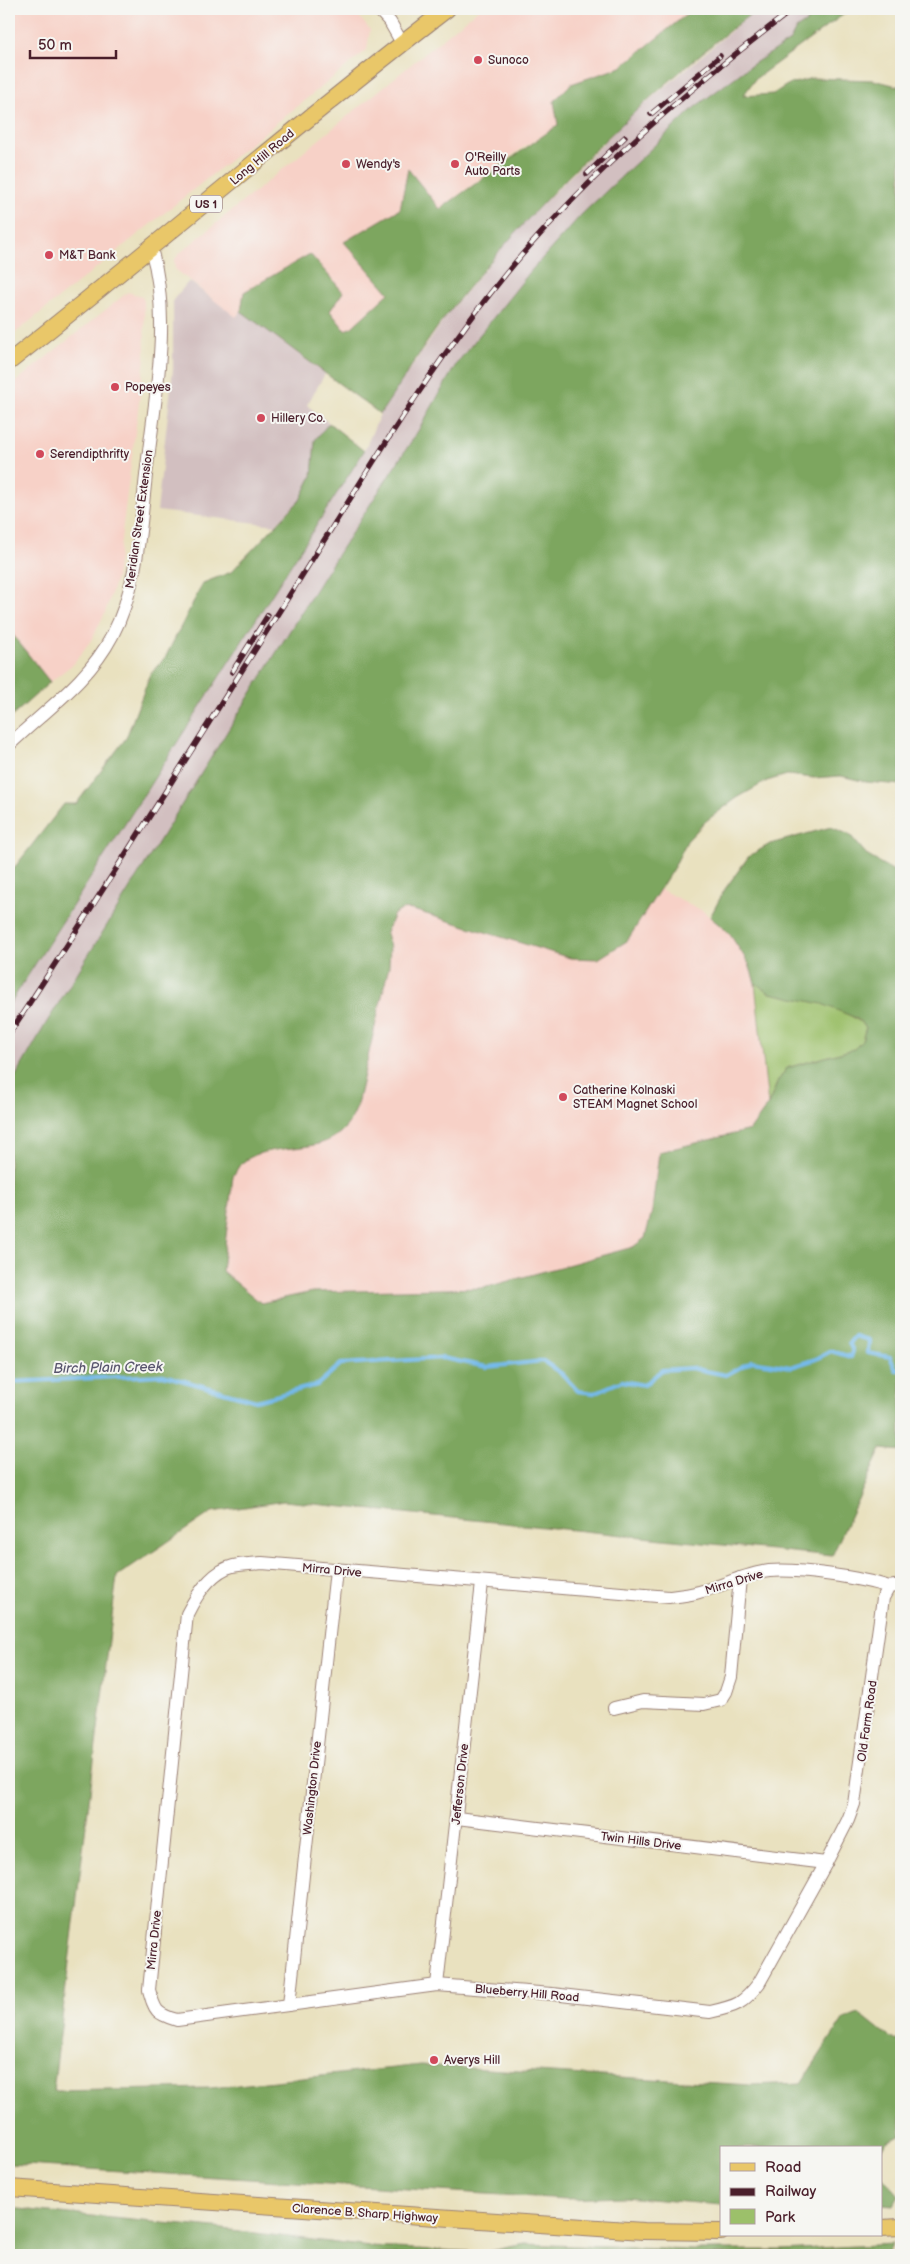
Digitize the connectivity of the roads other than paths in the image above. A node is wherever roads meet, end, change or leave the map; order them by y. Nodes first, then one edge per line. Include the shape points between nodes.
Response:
1 (378, 9) edge
2 (447, 9) edge
3 (402, 43) junction
4 (150, 250) junction
5 (9, 362) edge
6 (9, 745) edge
7 (336, 1570) junction
8 (740, 1578) junction
9 (482, 1583) junction
10 (895, 1586) edge
11 (614, 1708) dead end
12 (457, 1818) junction
13 (826, 1863) junction
14 (437, 1986) junction
15 (289, 2005) junction
16 (154, 2007) joint
17 (9, 2188) edge
18 (720, 2232) edge

1 - 3 street
2 - 3 main road, Long Hill Road / US 1
3 - 4 main road, Long Hill Road / US 1
4 - 5 main road, Long Hill Road / US 1
4 - 6 street, Meridian Street Extension via 160,284 159,362 129,595 112,637 87,672
7 - 9 street, Mirra Drive
7 - 15 street, Washington Drive
7 - 16 street, Mirra Drive via 262,1563 232,1566 210,1581 195,1598 187,1614 149,1990
8 - 9 street, Mirra Drive via 700,1592 669,1597
8 - 10 street, Mirra Drive via 769,1571 791,1571
8 - 11 street via 731,1677 721,1700 704,1704 643,1701
9 - 12 street, Jefferson Drive
10 - 13 street, Old Farm Road via 883,1598 856,1796 848,1820
12 - 13 street, Twin Hills Drive
12 - 14 street, Jefferson Drive
13 - 14 street, Blueberry Hill Road via 760,1983 746,2000 730,2007 710,2012 552,1994
14 - 15 street, Blueberry Hill Road
15 - 16 street, Blueberry Hill Road via 177,2020 162,2015
17 - 18 main road, Clarence B. Sharp Highway via 643,2231

